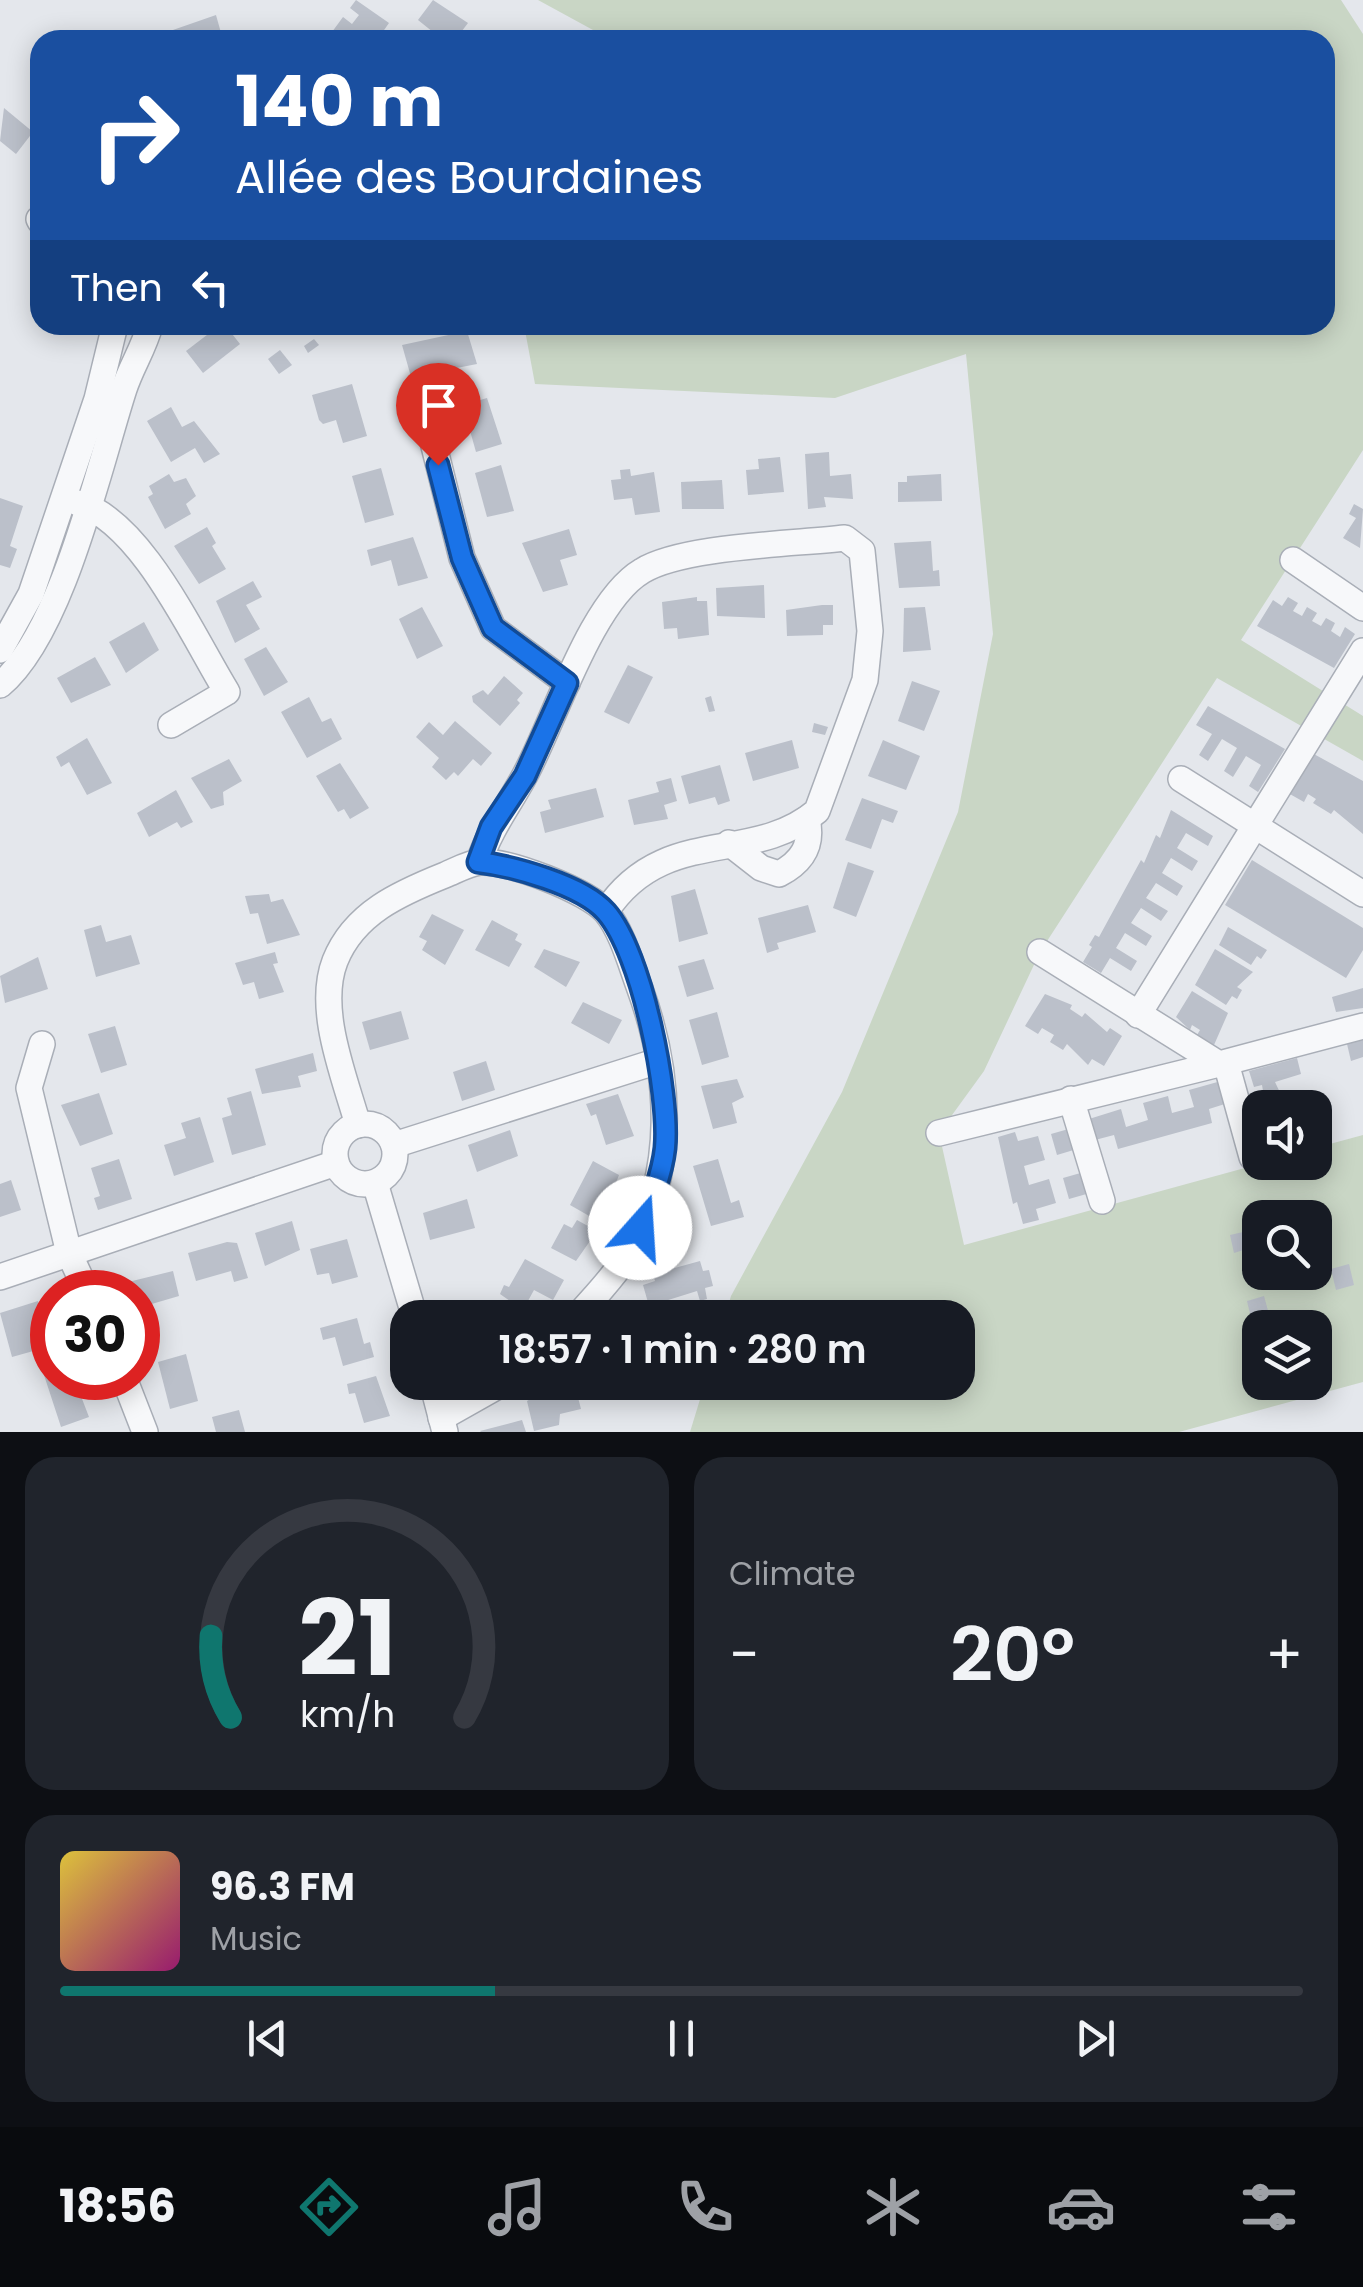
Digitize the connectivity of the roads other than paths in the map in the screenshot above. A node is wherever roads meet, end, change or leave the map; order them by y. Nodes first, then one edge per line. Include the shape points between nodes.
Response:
1 (112, 335) edge
2 (146, 335) edge
3 (431, 434) dead end
4 (64, 498) junction
5 (90, 506) junction
6 (1293, 560) dead end
7 (1363, 608) edge
8 (0, 650) edge
9 (1363, 651) edge
10 (567, 683) junction
11 (0, 685) edge
12 (171, 725) dead end
13 (1181, 779) dead end
14 (808, 819) junction
15 (1256, 825) junction
16 (729, 843) junction
17 (478, 862) junction
18 (1363, 894) edge
19 (606, 911) junction
20 (1040, 952) dead end
21 (1138, 1014) junction
22 (1363, 1026) edge
23 (42, 1044) dead end
24 (658, 1061) junction
25 (1222, 1064) junction
26 (1071, 1099) junction
27 (358, 1125) junction
28 (1242, 1126) edge
29 (939, 1133) dead end
30 (394, 1145) junction
31 (336, 1163) junction
32 (374, 1183) junction
33 (1102, 1201) dead end
34 (69, 1253) junction
35 (77, 1270) edge
36 (0, 1276) edge
37 (410, 1300) edge
38 (591, 1300) edge
39 (133, 1400) edge
40 (437, 1400) edge
41 (479, 1400) edge
42 (443, 1425) edge
43 (145, 1432) edge

1 - 4 street
2 - 5 street
3 - 10 street via 462,558 493,628
4 - 5 street
4 - 8 street via 31,594
5 - 11 street via 49,611
5 - 12 street via 134,541 227,692
6 - 7 street
9 - 15 street
10 - 14 street via 609,606 642,570 703,555 844,538 856,542 870,631 865,680 826,794
10 - 17 street
13 - 15 street
14 - 16 street
14 - 16 street via 804,853 779,874
15 - 18 street
15 - 21 street
16 - 19 street via 654,864 625,882
17 - 19 street via 562,886
17 - 27 street via 390,899 359,922 334,963 336,1048
19 - 24 street via 652,1023
20 - 21 street
21 - 25 street
22 - 25 street
23 - 34 street via 30,1088
24 - 30 street
24 - 38 street via 665,1150 650,1204 629,1253
25 - 26 street
25 - 28 street
26 - 29 street
26 - 33 street
27 - 30 street via 376,1126
27 - 31 street via 337,1144
30 - 32 street via 390,1172
31 - 32 street via 347,1179
31 - 34 street
32 - 37 street
34 - 35 street
34 - 36 street
39 - 43 street
40 - 42 street
41 - 42 street

